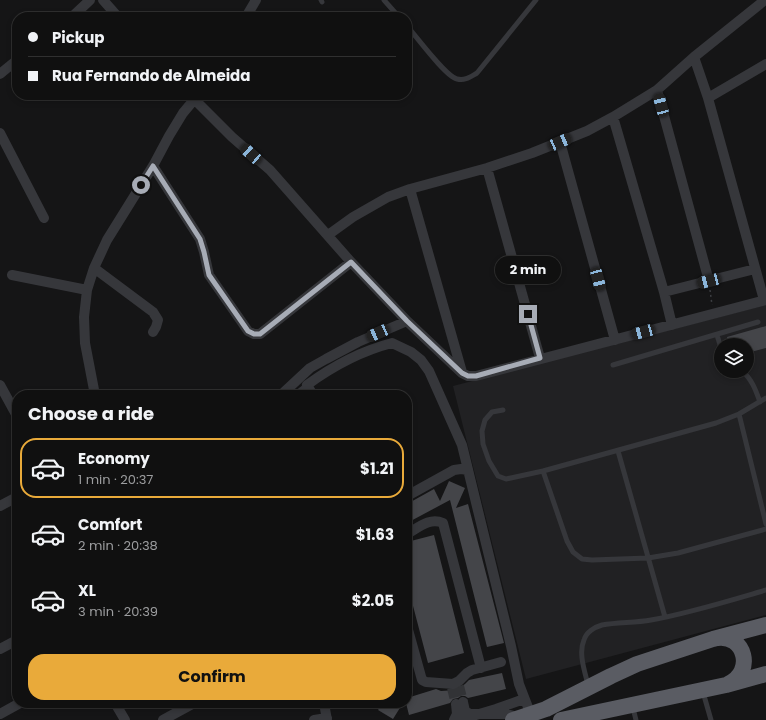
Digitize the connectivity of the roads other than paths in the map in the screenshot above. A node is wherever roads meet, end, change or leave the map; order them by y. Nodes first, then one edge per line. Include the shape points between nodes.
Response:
1 (90, 0) edge
2 (104, 0) edge
3 (256, 0) edge
4 (384, 0) edge
5 (536, 0) edge
6 (765, 0) edge
7 (77, 12) edge
8 (114, 12) edge
9 (249, 12) edge
10 (395, 12) edge
11 (412, 32) edge
12 (694, 57) junction
13 (12, 64) edge
14 (766, 64) edge
15 (0, 74) edge
16 (657, 90) junction
17 (708, 98) junction
18 (192, 100) edge
19 (197, 100) edge
20 (613, 117) junction
21 (0, 133) edge
22 (560, 142) junction
23 (153, 166) junction
24 (487, 168) junction
25 (410, 189) junction
26 (44, 218) dead end
27 (328, 235) junction
28 (351, 262) junction
29 (94, 268) junction
30 (755, 269) junction
31 (12, 275) dead end
32 (709, 281) junction
33 (87, 290) junction
34 (664, 292) junction
35 (765, 300) edge
36 (407, 321) junction
37 (758, 322) dead end
38 (672, 325) junction
39 (153, 332) dead end
40 (717, 335) junction
41 (718, 338) edge
42 (615, 340) junction
43 (453, 342) junction
44 (437, 349) junction
45 (540, 358) junction
46 (614, 365) dead end
47 (462, 373) junction
48 (749, 378) edge
49 (0, 385) edge
50 (308, 385) junction
51 (94, 390) edge
52 (286, 390) edge
53 (301, 390) edge
54 (310, 390) edge
55 (3, 397) edge
56 (766, 398) edge
57 (760, 402) junction
58 (12, 409) edge
59 (503, 410) dead end
60 (739, 414) junction
61 (618, 451) junction
62 (468, 470) junction
63 (544, 471) junction
64 (412, 493) edge
65 (12, 500) edge
66 (0, 506) edge
67 (766, 524) edge
68 (766, 529) edge
69 (412, 531) edge
70 (648, 558) junction
71 (766, 590) edge
72 (665, 617) junction
73 (766, 625) edge
74 (713, 639) junction
75 (12, 643) edge
76 (412, 644) edge
77 (0, 649) edge
78 (501, 662) dead end
79 (481, 668) junction
80 (766, 674) edge
81 (726, 685) junction
82 (588, 688) junction
83 (702, 690) junction
84 (524, 699) junction
85 (632, 704) junction
86 (12, 707) edge
87 (118, 708) edge
88 (185, 708) edge
89 (325, 708) edge
90 (0, 714) edge
91 (478, 715) junction
92 (522, 718) edge
93 (327, 719) edge
94 (124, 720) edge
95 (164, 720) edge
96 (314, 720) edge
97 (454, 720) edge
98 (459, 720) edge
99 (562, 720) edge
100 (636, 720) edge
101 (711, 720) edge

1 - 7 street
2 - 8 street
3 - 9 street
4 - 10 lane
5 - 11 lane via 477,73 467,79 455,79 447,73
6 - 12 street
12 - 16 street
12 - 17 street
13 - 15 street
14 - 17 street
16 - 20 street
16 - 32 street
17 - 30 street
18 - 23 street
19 - 27 street via 270,170
20 - 22 street
20 - 34 street
21 - 26 street
22 - 24 street
22 - 42 street
23 - 28 street via 200,239 209,275 248,331 254,334 260,334
23 - 29 street via 107,240
24 - 25 street
24 - 45 street
25 - 27 street via 367,208
25 - 43 street
27 - 28 street
28 - 36 street
29 - 33 street
29 - 39 street via 153,312 158,320
30 - 32 street
30 - 35 street
31 - 33 street
32 - 34 street
33 - 51 street via 85,343
34 - 38 street
35 - 38 street
36 - 44 street
36 - 52 street via 358,342 310,368
37 - 40 lane
38 - 42 street
40 - 41 lane
40 - 46 lane
42 - 45 street
43 - 44 street
43 - 47 street
44 - 47 street
45 - 47 street via 476,376
48 - 57 lane
49 - 55 street
50 - 53 lane
50 - 54 street
50 - 62 street via 347,360 385,344 392,342 398,345 421,360 429,371 462,445
55 - 58 street
56 - 57 lane
57 - 60 lane
59 - 63 lane via 492,412 485,420 482,431 489,461 498,476 506,479
60 - 61 lane
60 - 67 lane
61 - 63 lane
61 - 70 lane
62 - 64 street via 454,470
62 - 84 street
63 - 70 lane via 567,542 573,552 582,559 592,560
65 - 66 street
68 - 70 lane via 684,552
69 - 79 street via 428,522 437,520 443,523
70 - 72 lane
71 - 72 lane via 722,604
72 - 82 lane via 601,626 590,631 584,639 582,650
73 - 74 highway
74 - 81 highway via 732,641 738,645 743,655 744,666 741,674
74 - 82 highway via 637,664
75 - 77 street
76 - 79 street via 422,680 426,682 455,685 467,673
78 - 79 street
80 - 81 highway
81 - 83 highway
82 - 92 highway
83 - 85 highway
83 - 101 lane
84 - 91 street
84 - 92 street
85 - 99 highway via 603,714
85 - 100 lane
86 - 90 street
87 - 94 street
88 - 95 street
89 - 93 street
91 - 92 street via 506,714
91 - 97 street via 468,713 459,703
91 - 98 street
93 - 96 street

